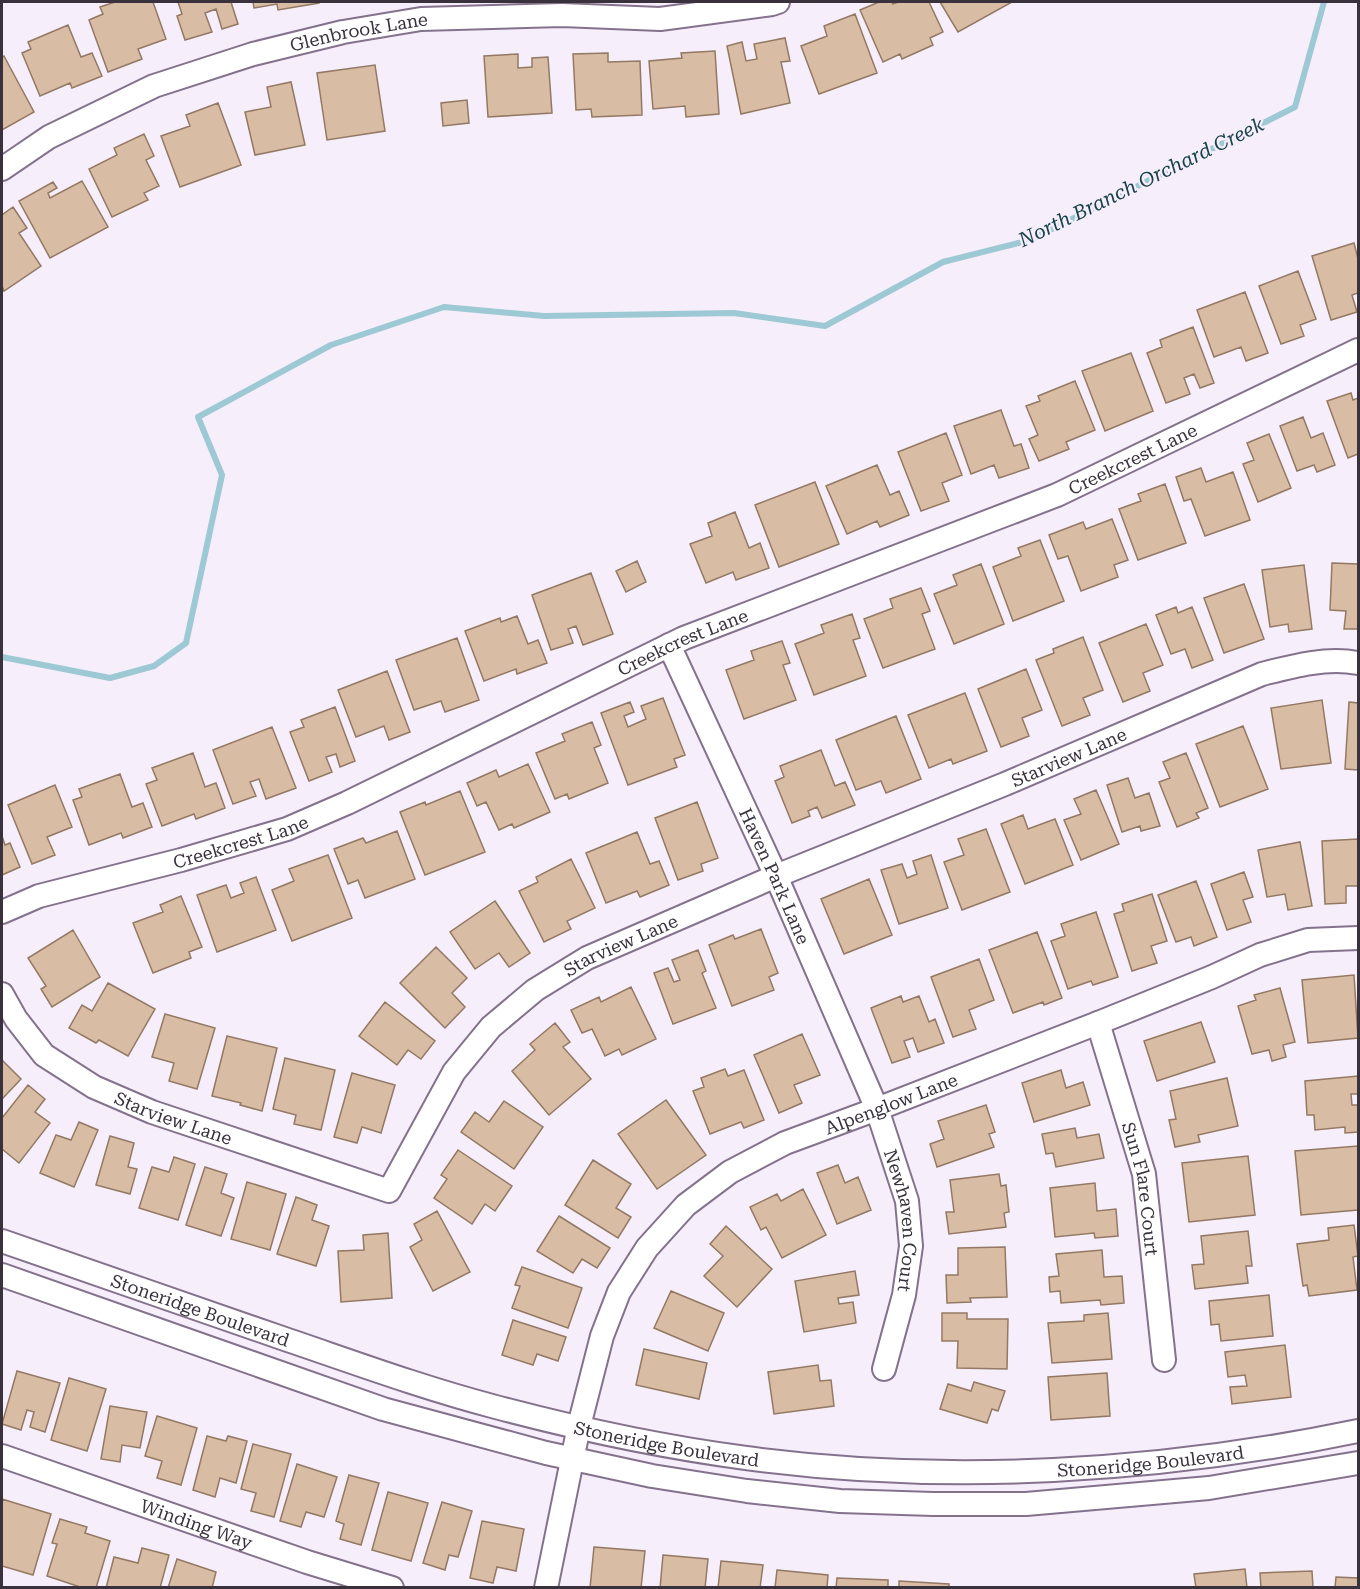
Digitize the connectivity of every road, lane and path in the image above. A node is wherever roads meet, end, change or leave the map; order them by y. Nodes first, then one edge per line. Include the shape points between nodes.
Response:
1 (778, 2) edge
2 (420, 10) edge
3 (2, 168) edge
4 (1359, 350) edge
5 (669, 645) junction
6 (1359, 663) edge
7 (776, 876) junction
8 (2, 912) edge
9 (1359, 938) edge
10 (2, 994) edge
11 (1098, 1023) junction
12 (877, 1109) junction
13 (2, 1241) edge
14 (2, 1275) edge
15 (1164, 1360) dead end
16 (884, 1369) dead end
17 (1359, 1431) edge
18 (576, 1443) junction
19 (2, 1456) edge
20 (1359, 1463) edge
21 (392, 1587) edge
22 (546, 1587) edge

1 - 2 street, Glenbrook Lane via 660,19
2 - 3 street, Glenbrook Lane via 253,54 154,86 49,136
4 - 5 street, Creekcrest Lane via 1057,495
5 - 7 street, Haven Park Lane
5 - 8 street, Creekcrest Lane via 287,829 39,896
6 - 7 street, Starview Lane via 1303,663 1262,674
7 - 10 street, Starview Lane via 587,958 536,990 491,1028 454,1072 389,1191 152,1112 94,1087 44,1055
7 - 12 street, Haven Park Lane
9 - 11 street, Alpenglow Lane via 1308,940 1260,955
11 - 12 street, Alpenglow Lane
11 - 15 street, Sun Flare Court via 1144,1174
12 - 16 street, Newhaven Court via 907,1201 911,1246 904,1295
12 - 18 street, Alpenglow Lane via 785,1143 729,1172 686,1205 647,1248 619,1292 602,1336
13 - 18 street, Stoneridge Boulevard via 394,1377 493,1406
14 - 18 street, Stoneridge Boulevard via 383,1409 490,1439
17 - 18 street, Stoneridge Boulevard via 1295,1444 1112,1466 1020,1471 841,1467 656,1444
18 - 20 street, Stoneridge Boulevard via 652,1476 840,1501 933,1504 1026,1504 1209,1488
18 - 22 street, Alpenglow Lane
19 - 21 street, Winding Way via 307,1562

